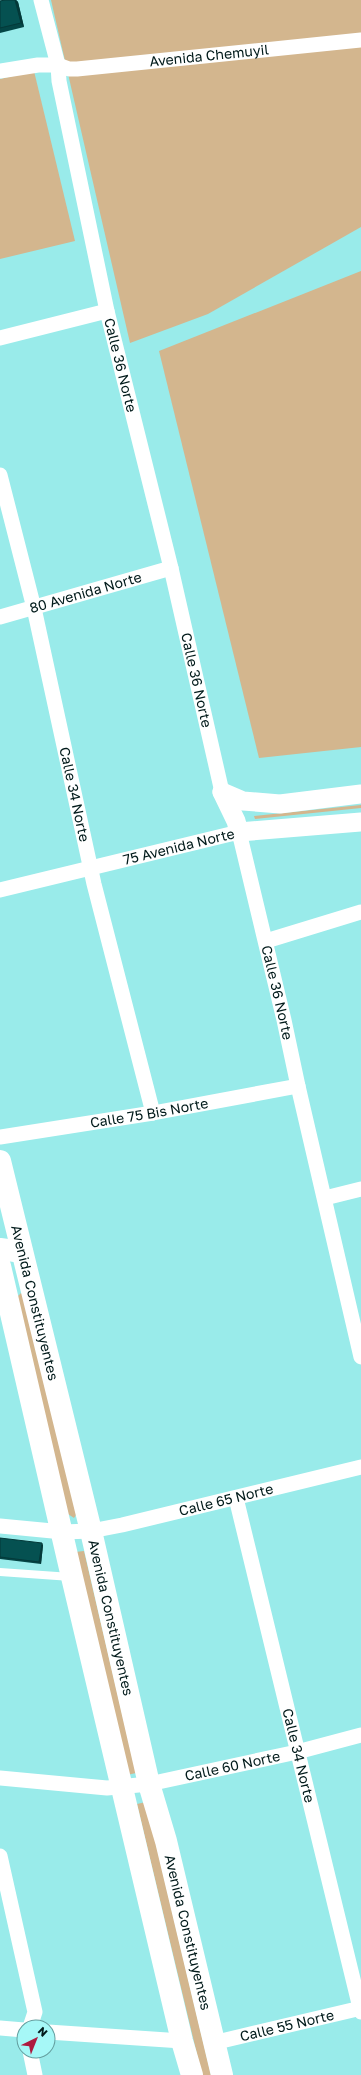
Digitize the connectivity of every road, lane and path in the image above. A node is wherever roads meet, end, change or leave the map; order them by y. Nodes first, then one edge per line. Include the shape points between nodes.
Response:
1 (40, 0) edge
2 (361, 40) edge
3 (58, 65) junction
4 (0, 71) edge
5 (107, 311) junction
6 (0, 338) edge
7 (0, 475) edge
8 (171, 568) junction
9 (34, 608) junction
10 (0, 617) edge
11 (222, 792) junction
12 (361, 794) edge
13 (361, 822) edge
14 (238, 832) junction
15 (90, 867) junction
16 (0, 890) edge
17 (361, 912) edge
18 (266, 941) junction
19 (298, 1086) junction
20 (153, 1113) junction
21 (0, 1137) edge
22 (0, 1161) edge
23 (361, 1189) edge
24 (325, 1198) junction
25 (0, 1249) edge
26 (22, 1252) junction
27 (1, 1272) edge
28 (28, 1278) junction
29 (361, 1357) edge
30 (361, 1467) edge
31 (236, 1498) junction
32 (0, 1526) edge
33 (91, 1531) junction
34 (63, 1532) junction
35 (0, 1572) edge
36 (72, 1577) junction
37 (361, 1735) edge
38 (298, 1752) junction
39 (0, 1778) edge
40 (149, 1784) junction
41 (123, 1786) junction
42 (0, 1856) edge
43 (361, 2009) edge
44 (33, 2019) edge
45 (0, 2028) edge
46 (16, 2029) edge
47 (56, 2033) edge
48 (182, 2041) junction
49 (213, 2043) junction
50 (32, 2059) edge
51 (36, 2075) edge
52 (192, 2075) edge
53 (222, 2075) edge

1 - 3 street, Calle 36 Norte
2 - 3 street, Avenida Chemuyil via 76,69
3 - 4 street, Avenida Chemuyil via 38,65
3 - 5 street, Calle 36 Norte
5 - 6 street
5 - 8 street, Calle 36 Norte
7 - 9 street, Calle 34 Norte
8 - 9 street, 80 Avenida Norte
8 - 11 street, Calle 36 Norte
9 - 10 street, 80 Avenida Norte
9 - 15 street, Calle 34 Norte
11 - 12 street via 243,801 280,804
11 - 14 street, Calle 36 Norte via 236,821
13 - 14 street, 75 Avenida Norte
14 - 15 street, 75 Avenida Norte
14 - 18 street, Calle 36 Norte
15 - 16 street, 75 Avenida Norte
15 - 20 street, Calle 34 Norte
17 - 18 street
18 - 19 street, Calle 36 Norte
19 - 20 street, Calle 75 Bis Norte
19 - 24 street, Calle 36 Norte
20 - 21 street, Calle 75 Bis Norte
22 - 26 main road, Avenida Constituyentes
23 - 24 street
24 - 29 street, Calle 36 Norte
25 - 26 main road
26 - 28 main road, Avenida Constituyentes
27 - 28 main road
27 - 34 main road, Avenida Constituyentes
28 - 33 main road, Avenida Constituyentes
30 - 31 street, Calle 65 Norte
31 - 33 street, Calle 65 Norte
31 - 38 street, Calle 34 Norte
32 - 34 street, Calle 65 Norte
33 - 34 street, Calle 65 Norte
33 - 40 main road, Avenida Constituyentes
34 - 36 main road, Avenida Constituyentes
35 - 36 lane
36 - 41 main road, Avenida Constituyentes
37 - 38 street, Calle 60 Norte
38 - 40 street, Calle 60 Norte
38 - 43 street, Calle 34 Norte
39 - 41 street, Calle 60 Norte via 106,1788
40 - 41 street, Calle 60 Norte
40 - 49 main road, Avenida Constituyentes via 166,1841
41 - 48 main road, Avenida Constituyentes
42 - 44 street via 35,2012
43 - 49 street, Calle 55 Norte
45 - 46 street
47 - 48 street
48 - 52 main road, Avenida Constituyentes
49 - 53 main road, Avenida Constituyentes
50 - 51 street

